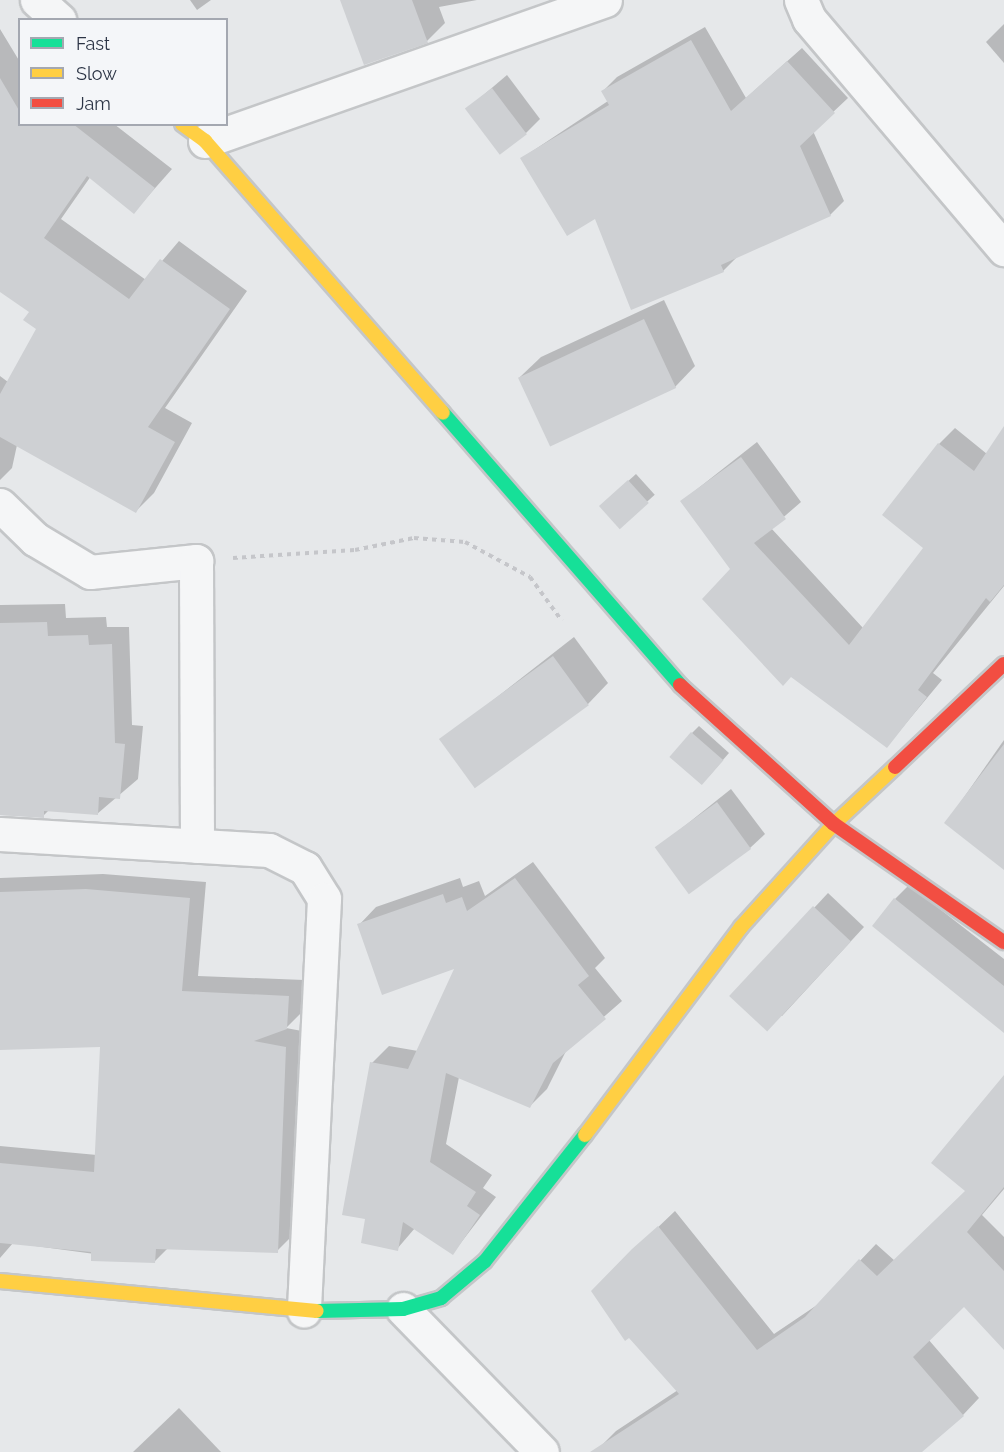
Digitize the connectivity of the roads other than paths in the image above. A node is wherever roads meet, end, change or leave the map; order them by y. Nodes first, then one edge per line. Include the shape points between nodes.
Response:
1 (38, 0) edge
2 (605, 0) edge
3 (801, 0) edge
4 (57, 18) edge
5 (228, 122) edge
6 (216, 126) edge
7 (194, 133) edge
8 (1004, 249) edge
9 (0, 506) edge
10 (1004, 664) edge
11 (834, 824) junction
12 (0, 834) edge
13 (197, 846) junction
14 (1004, 942) edge
15 (0, 1281) edge
16 (403, 1309) junction
17 (304, 1311) junction
18 (542, 1452) edge

1 - 4 street
2 - 5 street
3 - 8 street via 809,19
6 - 7 street
7 - 11 street via 652,659 704,712
9 - 13 street via 35,539 90,572 196,561
10 - 11 street
11 - 14 street
11 - 16 street via 674,1011 555,1175 485,1261 441,1298
12 - 13 street
13 - 17 street via 269,850 305,868 324,899
15 - 17 street
16 - 17 street
16 - 18 street

